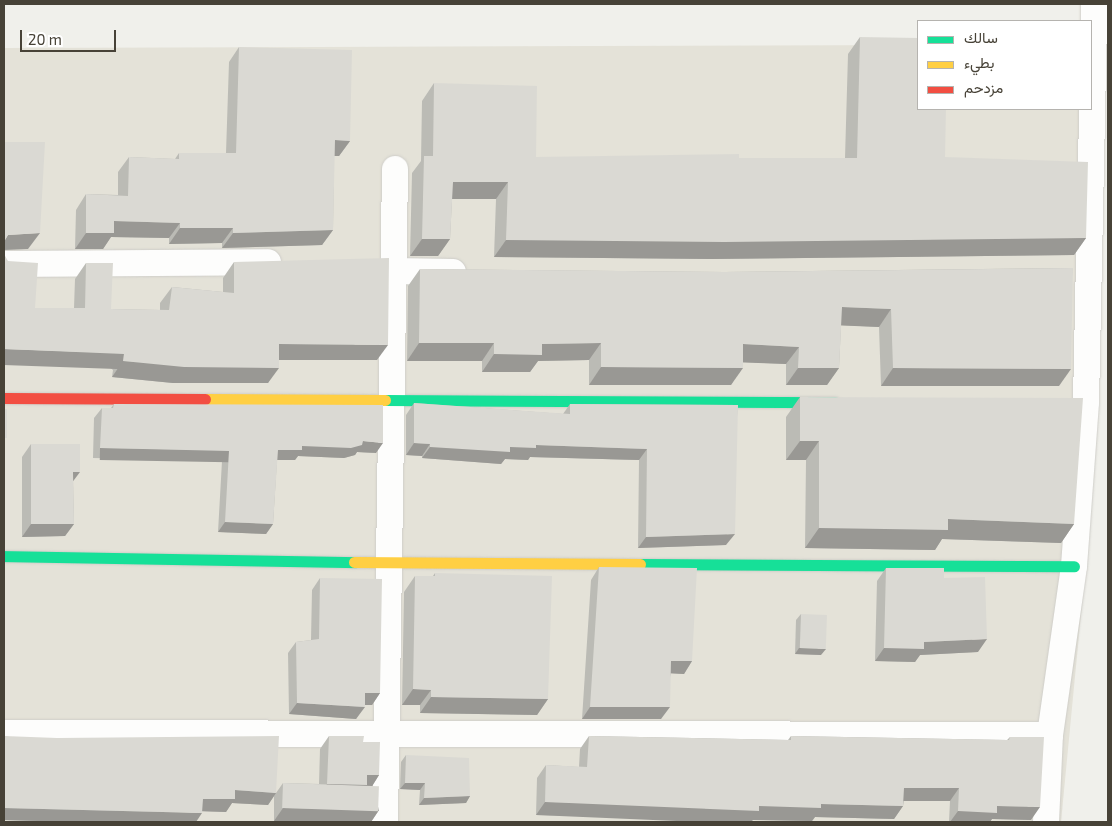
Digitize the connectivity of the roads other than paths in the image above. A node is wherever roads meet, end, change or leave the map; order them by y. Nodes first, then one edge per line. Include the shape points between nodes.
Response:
1 (1094, 4) edge
2 (1092, 34) edge
3 (1087, 110) edge
4 (395, 169) dead end
5 (365, 259) edge
6 (289, 262) edge
7 (4, 264) edge
8 (393, 265) junction
9 (473, 272) edge
10 (4, 398) edge
11 (392, 401) junction
12 (848, 402) edge
13 (4, 556) edge
14 (390, 563) junction
15 (1074, 566) junction
16 (4, 733) edge
17 (387, 733) junction
18 (1050, 735) junction
19 (385, 822) edge
20 (1046, 822) edge

1 - 2 street
3 - 15 street via 1076,271 1081,402
4 - 8 street
5 - 8 street
6 - 7 street
8 - 9 street
8 - 11 street
10 - 11 street
11 - 12 street
11 - 14 street
13 - 14 street
14 - 15 street
14 - 17 street
15 - 18 street
16 - 17 street
17 - 18 street
17 - 19 street
18 - 20 street

